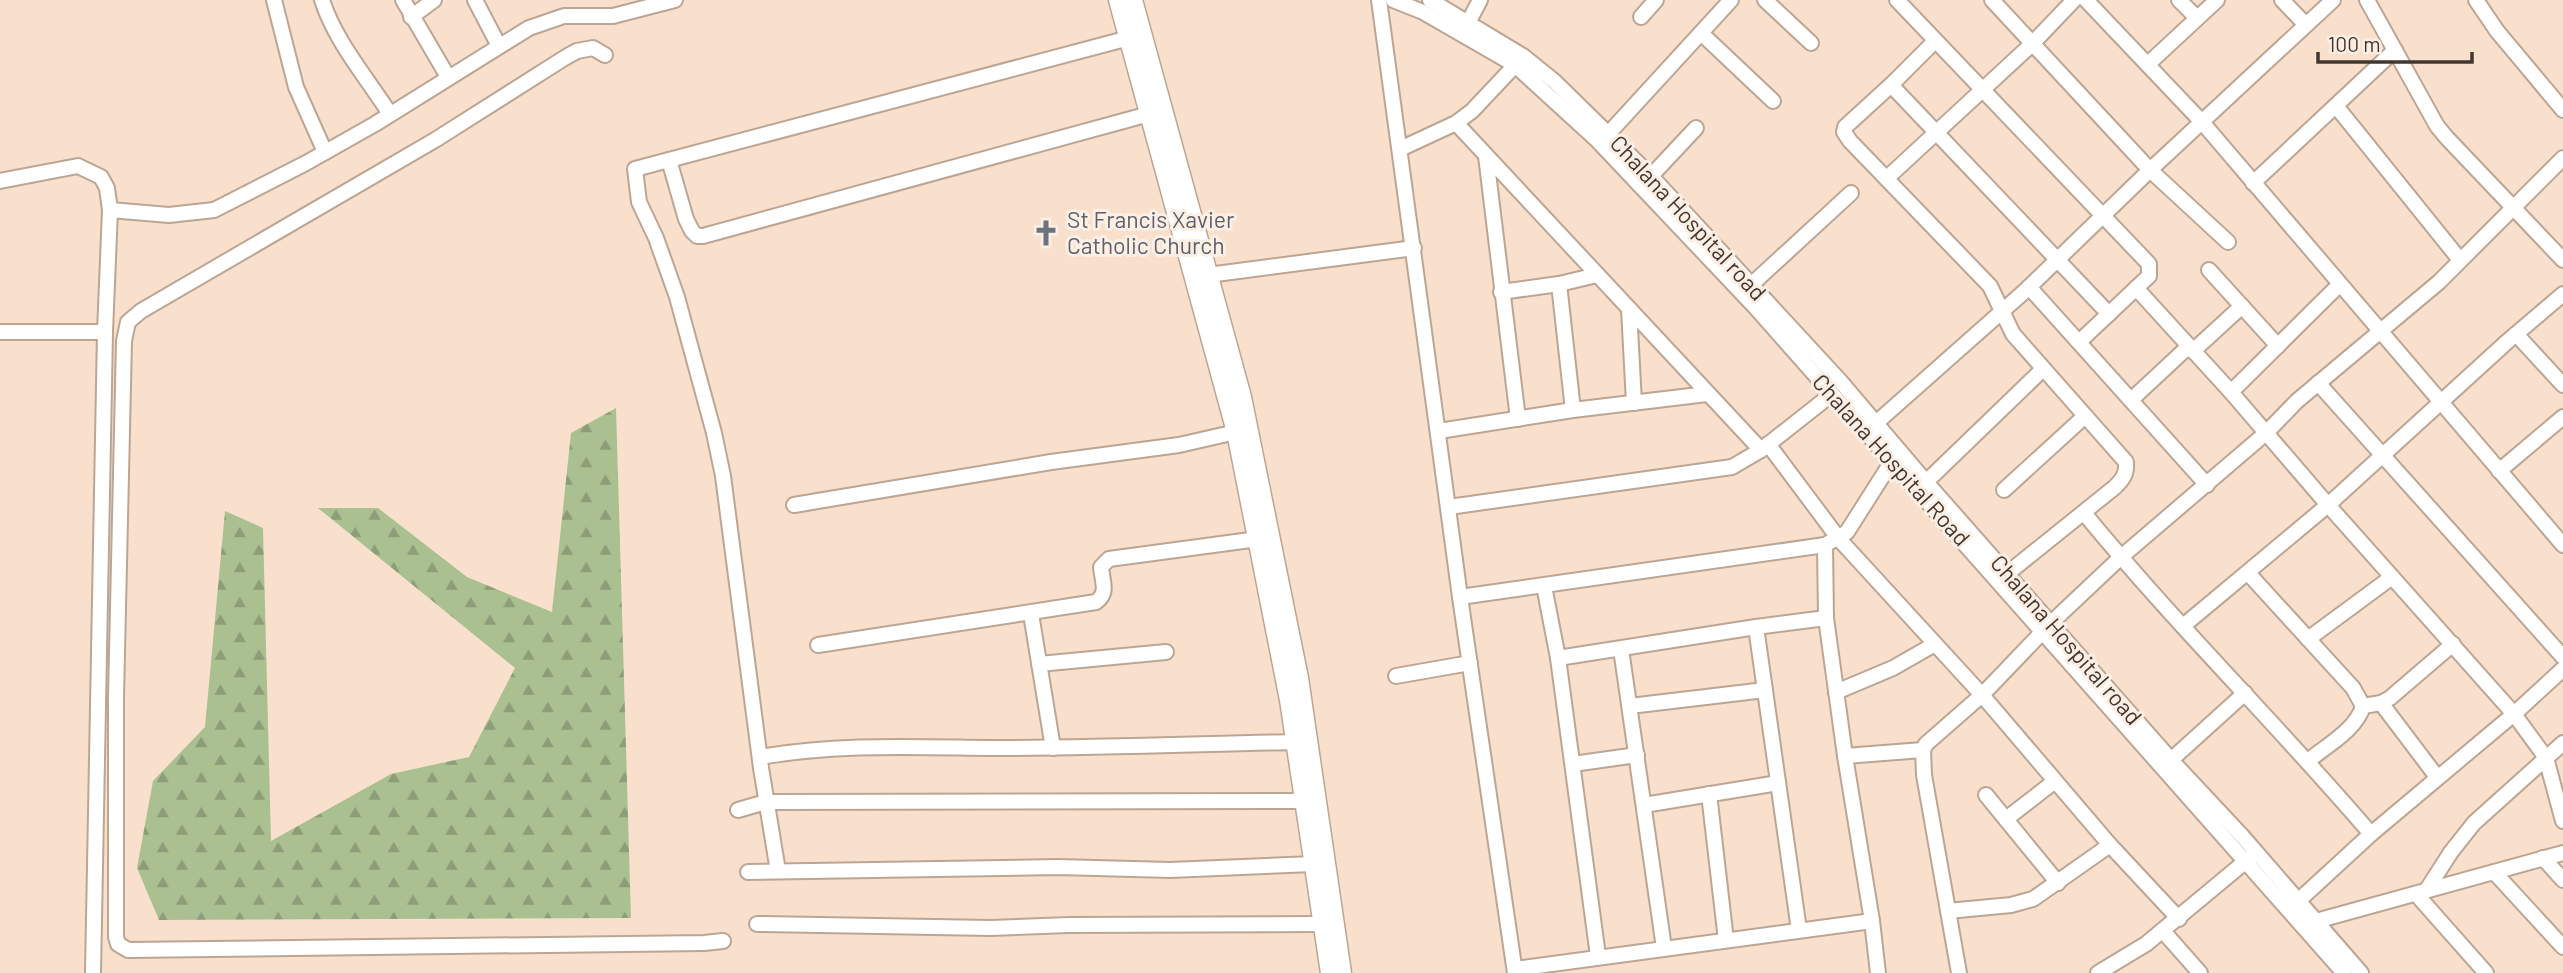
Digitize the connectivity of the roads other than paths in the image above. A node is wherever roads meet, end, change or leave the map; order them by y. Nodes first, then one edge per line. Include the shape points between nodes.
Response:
1 (274, 0) edge
2 (322, 0) edge
3 (403, 0) edge
4 (433, 0) edge
5 (475, 0) edge
6 (675, 0) edge
7 (1118, 0) edge
8 (1133, 0) edge
9 (1379, 0) edge
10 (1393, 0) edge
11 (1430, 0) edge
12 (1480, 0) edge
13 (1656, 0) edge
14 (1731, 0) edge
15 (1765, 0) edge
16 (1897, 0) edge
17 (1992, 0) edge
18 (2074, 0) edge
19 (2086, 0) edge
20 (2179, 0) edge
21 (2217, 0) edge
22 (2282, 0) edge
23 (2333, 0) edge
24 (2367, 0) edge
25 (2476, 0) edge
26 (411, 16) junction
27 (1641, 17) dead end
28 (2197, 18) junction
29 (1469, 21) junction
30 (2305, 24) junction
31 (1701, 33) junction
32 (1129, 38) junction
33 (1935, 41) junction
34 (1811, 43) dead end
35 (2032, 44) junction
36 (499, 46) junction
37 (2395, 50) junction
38 (605, 55) dead end
39 (1519, 61) junction
40 (2148, 64) junction
41 (449, 77) junction
42 (1891, 85) junction
43 (1981, 89) junction
44 (1773, 102) dead end
45 (2336, 106) junction
46 (2563, 110) edge
47 (390, 114) junction
48 (1149, 114) junction
49 (2202, 122) junction
50 (1455, 123) junction
51 (1696, 128) dead end
52 (1609, 133) junction
53 (1936, 133) junction
54 (1400, 149) junction
55 (325, 152) junction
56 (1486, 156) junction
57 (2563, 158) edge
58 (669, 160) junction
59 (2150, 170) junction
60 (1651, 176) junction
61 (1887, 178) junction
62 (0, 181) edge
63 (2253, 183) junction
64 (1851, 193) dead end
65 (2514, 207) junction
66 (110, 210) junction
67 (2105, 215) junction
68 (2228, 242) dead end
69 (1413, 248) junction
70 (2563, 260) edge
71 (2056, 261) junction
72 (2460, 261) junction
73 (2209, 270) dead end
74 (1208, 275) junction
75 (1597, 275) junction
76 (1559, 284) junction
77 (1751, 285) junction
78 (2339, 285) junction
79 (2029, 287) junction
80 (2136, 288) junction
81 (1501, 292) junction
82 (2563, 293) edge
83 (2242, 306) junction
84 (1629, 309) junction
85 (2002, 312) junction
86 (2109, 314) junction
87 (0, 332) edge
88 (105, 332) junction
89 (2379, 332) junction
90 (2516, 334) junction
91 (2079, 342) junction
92 (2278, 346) junction
93 (2191, 348) junction
94 (2043, 369) junction
95 (2318, 383) junction
96 (2563, 385) edge
97 (2231, 392) junction
98 (1707, 394) junction
99 (1832, 394) junction
100 (2131, 400) junction
101 (1634, 403) junction
102 (2440, 404) junction
103 (1573, 410) junction
104 (2085, 416) junction
105 (2563, 417) edge
106 (1518, 419) junction
107 (1876, 424) junction
108 (1439, 431) junction
109 (1237, 432) junction
110 (2266, 433) junction
111 (1765, 447) junction
112 (1896, 456) junction
113 (2382, 457) junction
114 (2499, 471) junction
115 (1926, 482) junction
116 (2207, 485) junction
117 (2004, 491) dead end
118 (794, 505) dead end
119 (2328, 505) junction
120 (1449, 507) junction
121 (2084, 513) junction
122 (1258, 540) junction
123 (1832, 542) junction
124 (2562, 542) edge
125 (2121, 557) junction
126 (2008, 573) junction
127 (2248, 573) junction
128 (2392, 577) junction
129 (1544, 586) junction
130 (1460, 597) junction
131 (1031, 614) junction
132 (1826, 618) junction
133 (2183, 626) junction
134 (1756, 627) junction
135 (2047, 628) junction
136 (2308, 639) junction
137 (1935, 644) junction
138 (2453, 644) junction
139 (818, 645) dead end
140 (1621, 649) junction
141 (1166, 652) dead end
142 (2563, 657) edge
143 (1558, 658) junction
144 (1470, 663) junction
145 (1039, 664) junction
146 (2563, 669) edge
147 (1396, 676) dead end
148 (1765, 690) junction
149 (1836, 692) junction
150 (2245, 693) junction
151 (1982, 695) junction
152 (2381, 703) junction
153 (1630, 706) junction
154 (2363, 706) junction
155 (2514, 714) junction
156 (1296, 742) junction
157 (2563, 743) edge
158 (1053, 748) junction
159 (1923, 750) junction
160 (1637, 755) junction
161 (1845, 756) junction
162 (760, 757) junction
163 (2546, 758) junction
164 (2171, 760) junction
165 (2308, 761) junction
166 (1573, 764) junction
167 (2437, 777) junction
168 (2055, 781) junction
169 (2558, 782) edge
170 (1778, 783) junction
171 (1709, 794) junction
172 (1986, 795) dead end
173 (1304, 800) junction
174 (766, 802) junction
175 (1644, 805) junction
176 (738, 810) dead end
177 (2006, 819) junction
178 (2563, 821) edge
179 (2371, 834) junction
180 (2110, 845) junction
181 (2563, 853) edge
182 (2250, 858) junction
183 (2543, 858) junction
184 (1312, 864) junction
185 (748, 872) dead end
186 (778, 872) junction
187 (2494, 872) junction
188 (2563, 880) edge
189 (2058, 883) junction
190 (2421, 893) junction
191 (2297, 902) junction
192 (1948, 911) junction
193 (2179, 919) junction
194 (1872, 921) junction
195 (2316, 921) junction
196 (757, 924) dead end
197 (1322, 924) junction
198 (1799, 930) junction
199 (2163, 931) junction
200 (1726, 940) junction
201 (723, 941) dead end
202 (2563, 947) edge
203 (1664, 948) junction
204 (1598, 956) junction
205 (1515, 971) edge
206 (93, 973) edge
207 (1330, 973) edge
208 (1342, 973) edge
209 (1878, 973) edge
210 (1959, 973) edge
211 (2098, 973) edge
212 (2200, 973) edge
213 (2344, 973) edge
214 (2361, 973) edge
215 (2486, 973) edge

1 - 55 street via 296,87
2 - 47 street via 350,55
3 - 26 street
4 - 26 street
5 - 36 street
6 - 36 street via 614,16 564,16 544,21
7 - 32 main road
8 - 74 main road
9 - 54 street
10 - 39 street, Chalana Hospital Road
11 - 29 street, Chalana Hospital road
12 - 29 street
13 - 27 street
14 - 31 street
15 - 34 street
16 - 33 street
17 - 35 street
18 - 35 street
19 - 40 street
20 - 28 street
21 - 28 street
22 - 30 street
23 - 30 street
24 - 37 street
25 - 46 street
26 - 41 street
28 - 40 street
29 - 39 street, Chalana Hospital road
30 - 49 street
31 - 44 street
31 - 52 street
32 - 48 main road
32 - 58 street
33 - 42 street
33 - 43 street
35 - 43 street
35 - 59 street
36 - 41 street
37 - 45 street
37 - 65 street via 2447,138
38 - 201 street via 593,48 566,57 128,322 116,697 116,937 128,950
39 - 50 street
39 - 52 street, Chalana Hospital road
39 - 99 street, Chalana Hospital Road via 1756,308
40 - 49 street
41 - 47 street
42 - 53 street
42 - 61 street via 1844,132
43 - 53 street
43 - 67 street
45 - 63 street
45 - 72 street
47 - 55 street
48 - 58 street via 704,236 697,236 689,227
48 - 109 main road
49 - 59 street
49 - 63 street
50 - 54 street
50 - 56 street
51 - 60 street
52 - 60 street, Chalana Hospital road
53 - 61 street
53 - 71 street
54 - 69 street
55 - 66 street via 214,210 169,215
56 - 75 street
56 - 81 street
57 - 65 street
58 - 162 street via 635,169 639,202 677,297 714,433
59 - 67 street
59 - 68 street
60 - 77 street, Chalana Hospital road
61 - 85 street via 1990,286
62 - 66 street via 78,166 101,177
63 - 78 street
64 - 77 street
65 - 70 street
65 - 72 street
66 - 88 street
67 - 71 street
67 - 80 street via 2149,264 2149,276
69 - 74 street
69 - 108 street
71 - 79 street
71 - 86 street
72 - 89 street
73 - 83 street
74 - 208 main road via 1242,397 1299,678
75 - 76 street
75 - 84 street
76 - 81 street
76 - 103 street
77 - 107 street, Chalana Hospital road
78 - 89 street
78 - 92 street
79 - 85 street
79 - 91 street
80 - 86 street
80 - 93 street
81 - 106 street
82 - 90 street
83 - 92 street
83 - 93 street
84 - 98 street
84 - 101 street
85 - 94 street via 2013,334
85 - 107 street
86 - 91 street
87 - 88 street
88 - 206 street
89 - 95 street
89 - 102 street
90 - 96 street
90 - 102 street
91 - 100 street
92 - 97 street
93 - 97 street
93 - 100 street
94 - 104 street
94 - 115 street
95 - 110 street
95 - 113 street
97 - 110 street
98 - 101 street
98 - 111 street
99 - 111 street
99 - 112 street, Chalana Hospital Road
100 - 116 street
101 - 103 street
102 - 113 street
102 - 114 street
103 - 106 street
104 - 117 street
104 - 121 street via 2119,453 2127,471
105 - 114 street
106 - 108 street
107 - 112 street, Chalana Hospital road
108 - 120 street
109 - 118 street
109 - 122 main road
110 - 116 street
110 - 119 street
111 - 120 street via 1743,462 1721,469
111 - 123 street
112 - 115 street, Chalana Hospital road
112 - 123 street via 1847,532
112 - 135 street, Chalana Hospital Road
113 - 119 street
113 - 142 street
114 - 124 street
115 - 126 street, Chalana Hospital road
116 - 125 street
119 - 127 street
119 - 128 street
120 - 130 street
121 - 125 street
121 - 126 street
122 - 131 street via 1110,559 1101,567 1102,598
122 - 156 main road
123 - 129 street
123 - 132 street
123 - 137 street
125 - 133 street
125 - 135 street
126 - 135 street, Chalana Hospital road
127 - 133 street
127 - 136 street
128 - 136 street
128 - 138 street
129 - 130 street
129 - 143 street
130 - 144 street
131 - 139 street
131 - 145 street
132 - 134 street
132 - 149 street
133 - 150 street
134 - 140 street
134 - 148 street
135 - 151 street
135 - 164 street, Chalana Hospital road
135 - 182 street, Chalana Hospital Road
136 - 154 street via 2353,688
137 - 149 street
137 - 151 street
138 - 152 street
138 - 155 street
140 - 143 street
140 - 153 street
141 - 145 street
143 - 166 street
144 - 147 street
144 - 205 street
145 - 158 street
146 - 155 street
148 - 153 street
148 - 170 street
149 - 161 street
150 - 164 street
150 - 165 street
151 - 159 street
151 - 168 street
152 - 154 street
152 - 167 street
153 - 160 street
154 - 165 street via 2353,723
155 - 163 street
155 - 167 street
156 - 158 street
156 - 173 main road
157 - 163 street
158 - 162 street via 848,747
159 - 161 street
159 - 192 street
160 - 166 street
160 - 175 street
161 - 194 street
162 - 174 street
163 - 169 street
163 - 190 street via 2474,822
164 - 182 street, Chalana Hospital road
165 - 179 street
166 - 204 street
167 - 179 street
168 - 177 street
168 - 180 street
169 - 178 street
170 - 171 street
170 - 198 street
171 - 175 street
171 - 200 street
172 - 177 street
173 - 174 street
173 - 184 main road
174 - 176 street
174 - 186 street
175 - 203 street
177 - 189 street
179 - 191 street
180 - 189 street
180 - 193 street
181 - 183 street
182 - 191 street, Chalana Hospital road
182 - 193 street
182 - 213 street, Chalana Hospital Road
183 - 187 street
183 - 188 street
184 - 186 street via 1170,870 1058,867
184 - 197 main road
185 - 186 street
187 - 190 street
187 - 202 street
189 - 192 street via 2033,899 2011,905
190 - 195 street
190 - 215 street
191 - 195 street, Chalana Hospital road
192 - 210 street
193 - 199 street
194 - 198 street
194 - 209 street
195 - 214 street, Chalana Hospital road
196 - 197 street via 992,928
197 - 207 main road
198 - 200 street
199 - 211 street
199 - 212 street
200 - 203 street
203 - 204 street
204 - 205 street

